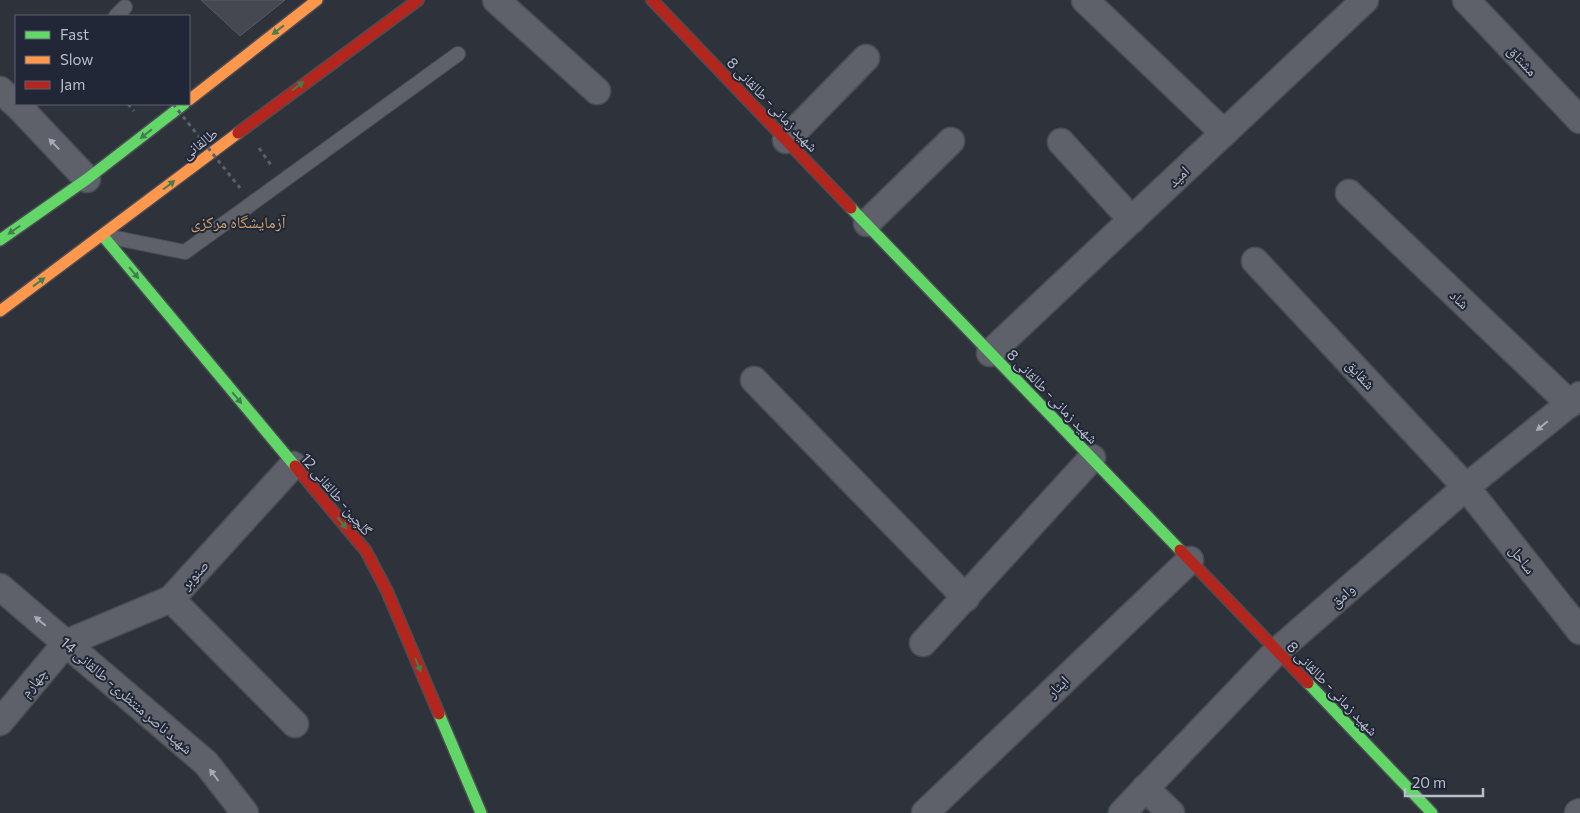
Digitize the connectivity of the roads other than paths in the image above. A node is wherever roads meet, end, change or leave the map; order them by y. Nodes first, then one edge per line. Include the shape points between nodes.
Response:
1 (316, 0) edge
2 (418, 0) edge
3 (496, 0) edge
4 (652, 0) edge
5 (1085, 0) edge
6 (1365, 0) edge
7 (1466, 0) edge
8 (458, 54) dead end
9 (866, 58) dead end
10 (597, 91) dead end
11 (190, 99) edge
12 (18, 105) edge
13 (183, 105) edge
14 (1580, 120) edge
15 (1224, 132) junction
16 (786, 140) junction
17 (951, 141) dead end
18 (1061, 142) dead end
19 (87, 179) junction
20 (1350, 194) dead end
21 (1132, 220) junction
22 (867, 223) junction
23 (103, 236) junction
24 (0, 240) edge
25 (1255, 261) dead end
26 (0, 311) edge
27 (990, 353) junction
28 (754, 380) dead end
29 (1575, 400) edge
30 (1092, 458) junction
31 (293, 465) junction
32 (1466, 487) junction
33 (1190, 560) junction
34 (0, 587) edge
35 (966, 598) junction
36 (171, 599) junction
37 (1580, 631) edge
38 (66, 643) junction
39 (923, 643) dead end
40 (1277, 651) junction
41 (0, 722) edge
42 (294, 724) dead end
43 (1145, 788) junction
44 (233, 809) edge
45 (481, 813) edge
46 (925, 813) edge
47 (1122, 813) edge
48 (1171, 813) edge
49 (1432, 813) edge

1 -> 11 street
23 -> 2 street, طالقانی via 314,74
3 - 10 street
4 - 16 street, شهید زمانی- طالقانی 8
5 - 15 street
6 - 15 street, امید
7 - 14 street, مشتاق
8 - 23 lane via 185,252
9 - 16 street
19 -> 12 street
13 -> 19 street
15 - 21 street, امید
16 - 22 street, شهید زمانی- طالقانی 8
17 - 22 street
18 - 21 street
19 -> 24 street
20 - 29 street, شاد
21 - 27 street, امید
22 - 27 street, شهید زمانی- طالقانی 8
26 -> 23 street, طالقانی
23 -> 31 street, گلچین- طالقانی 12
25 - 32 street, شقایق
27 - 30 street, شهید زمانی- طالقانی 8
28 - 35 street
29 -> 32 street, وامق
30 - 33 street, شهید زمانی- طالقانی 8
30 - 35 street
31 - 36 street, صنوبر
31 -> 45 street, گلچین- طالقانی 12 via 366,551 387,591
32 - 37 street, ساحل
32 - 40 street, وامق
33 - 40 street, شهید زمانی- طالقانی 8
33 - 46 street, ایثار
38 -> 34 street, شهید ناصر منتظری- طالقانی 14
35 - 39 street
36 - 38 street, صنوبر
36 - 42 street
38 - 41 street, چهارم
44 -> 38 street, شهید ناصر منتظری- طالقانی 14 via 206,764
40 - 43 street, وامق
40 - 49 street, شهید زمانی- طالقانی 8
43 - 47 street, وامق
43 - 48 street

